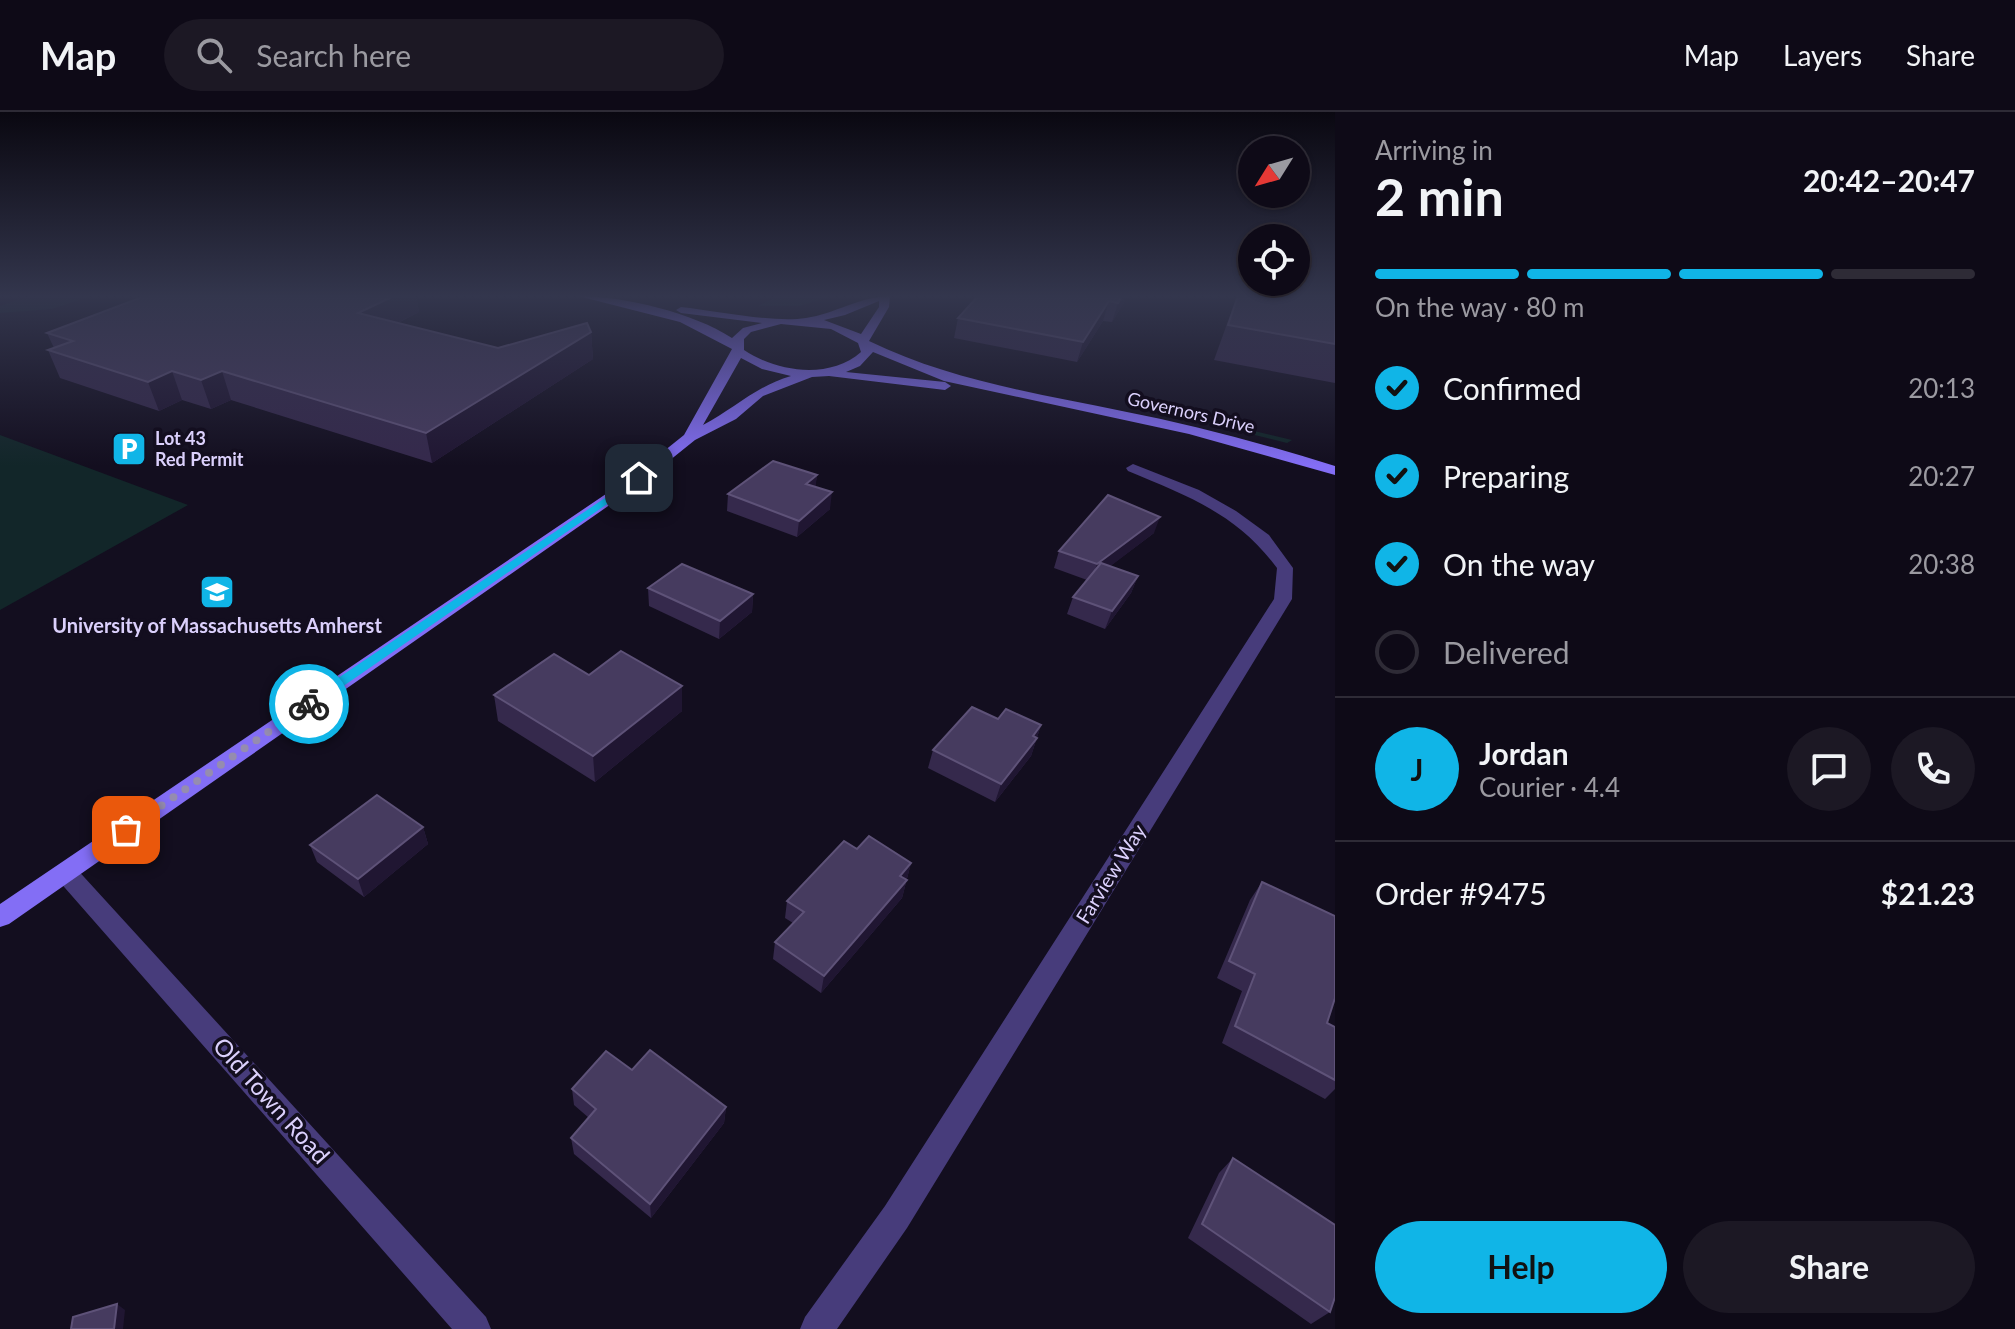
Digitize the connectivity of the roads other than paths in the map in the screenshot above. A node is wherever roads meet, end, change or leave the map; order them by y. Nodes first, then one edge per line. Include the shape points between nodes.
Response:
1 (736, 353) edge
2 (742, 353) edge
3 (867, 353) edge
4 (881, 353) edge
5 (816, 373) junction
6 (989, 388) junction
7 (690, 437) junction
8 (1133, 468) dead end
9 (1335, 471) edge
10 (66, 873) junction
11 (0, 917) edge
12 (474, 1329) edge
13 (817, 1329) edge

1 - 7 main road
2 - 5 main road, Governors Drive via 770,368
3 - 5 main road via 848,367
4 - 6 main road, Governors Drive via 896,362
5 - 6 main road, Governors Drive
5 - 7 main road via 758,393 731,416
6 - 9 main road, Governors Drive via 1189,429
7 - 10 main road via 639,478
8 - 13 street, Farview Way via 1194,493 1263,538 1285,568 1283,599 896,1217
10 - 11 main road
10 - 12 street, Old Town Road

